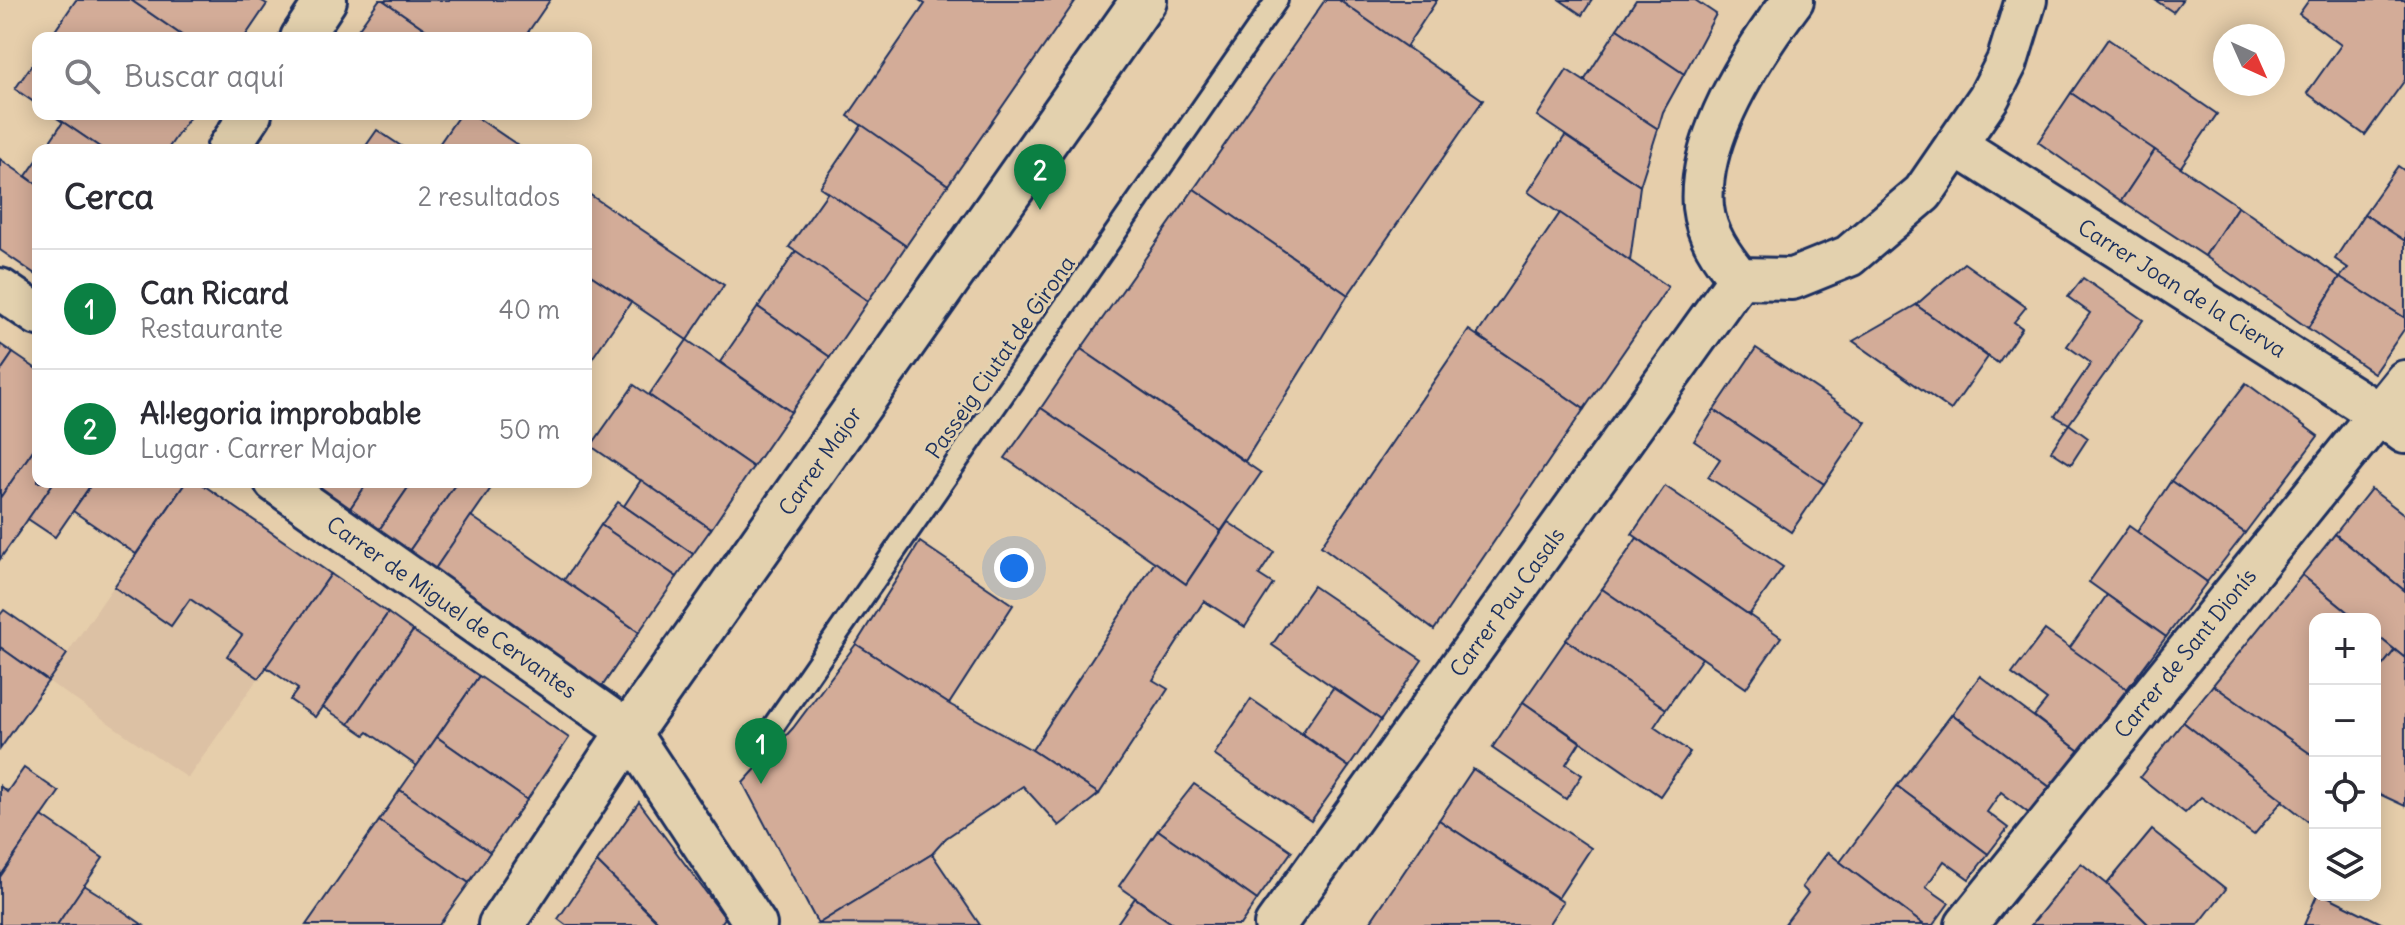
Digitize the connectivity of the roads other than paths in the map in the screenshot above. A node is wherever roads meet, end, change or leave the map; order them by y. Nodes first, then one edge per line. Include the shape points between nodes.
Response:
1 (326, 0) edge
2 (1144, 0) edge
3 (1277, 0) edge
4 (2026, 0) edge
5 (1780, 4) edge
6 (305, 32) edge
7 (247, 120) edge
8 (231, 144) edge
9 (1956, 145) junction
10 (1739, 278) junction
11 (0, 289) edge
12 (32, 311) edge
13 (2405, 381) edge
14 (2392, 423) edge
15 (283, 488) edge
16 (629, 732) junction
17 (763, 741) dead end
18 (501, 925) edge
19 (756, 925) edge
20 (1275, 925) edge
21 (1966, 925) edge

1 - 6 street
2 - 16 street, Carrer Major
3 - 17 lane, Passeig Ciutat de Girona
4 - 9 street via 2007,62
5 - 10 street via 1717,131 1703,177 1709,233
7 - 8 street
9 - 10 street via 1923,193 1849,256 1792,279
9 - 14 street, Carrer Joan de la Cierva
10 - 20 street, Carrer Pau Casals
11 - 12 street
13 - 14 street, Carrer de Sant Dionís
14 - 21 street, Carrer de Sant Dionís
15 - 16 street, Carrer de Miguel de Cervantes
16 - 18 street, Carrer Major
16 - 19 street

